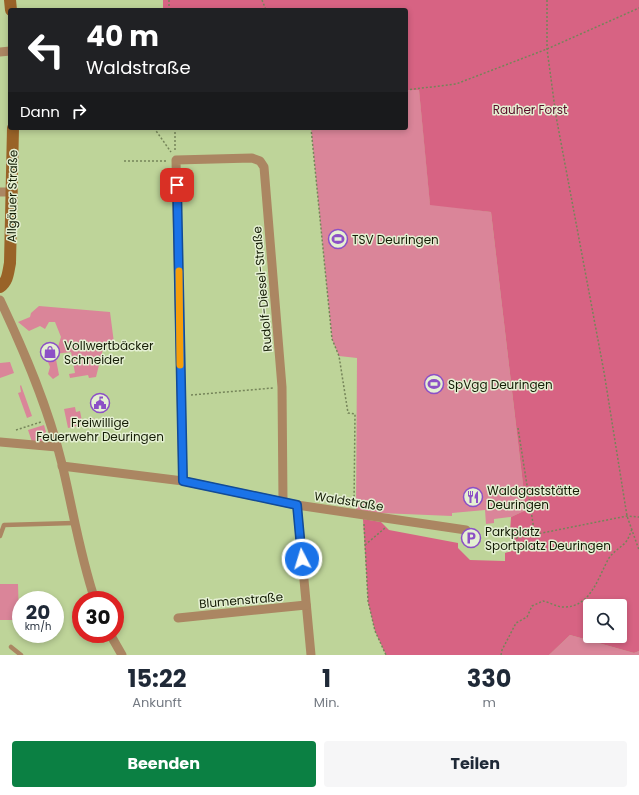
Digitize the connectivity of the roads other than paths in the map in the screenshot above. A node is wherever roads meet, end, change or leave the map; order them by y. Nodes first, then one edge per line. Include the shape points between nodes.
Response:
1 (13, 130) edge
2 (0, 192) edge
3 (13, 192) junction
4 (0, 288) edge
5 (0, 300) edge
6 (0, 442) edge
7 (57, 447) junction
8 (62, 466) junction
9 (183, 481) junction
10 (284, 501) junction
11 (297, 505) junction
12 (74, 523) junction
13 (466, 530) dead end
14 (0, 536) edge
15 (92, 591) edge
16 (306, 605) junction
17 (178, 618) dead end
18 (115, 643) edge
19 (11, 648) dead end
20 (21, 655) edge
21 (122, 655) edge
22 (311, 655) edge

1 - 3 street, Allgäuer Straße
2 - 3 street
3 - 4 street, Allgäuer Straße via 10,263 5,284
5 - 7 street via 32,370
6 - 7 street
7 - 8 street
8 - 9 street, Waldstraße
8 - 12 street
9 - 10 street, Waldstraße
9 - 10 street, Rudolf-Diesel-Straße via 176,160 252,158 263,164 282,387
10 - 11 street, Waldstraße
11 - 13 street, Waldstraße
11 - 16 street
12 - 14 lane via 4,526
12 - 15 street
16 - 17 street, Blumenstraße
16 - 22 street
18 - 21 street
19 - 20 lane

